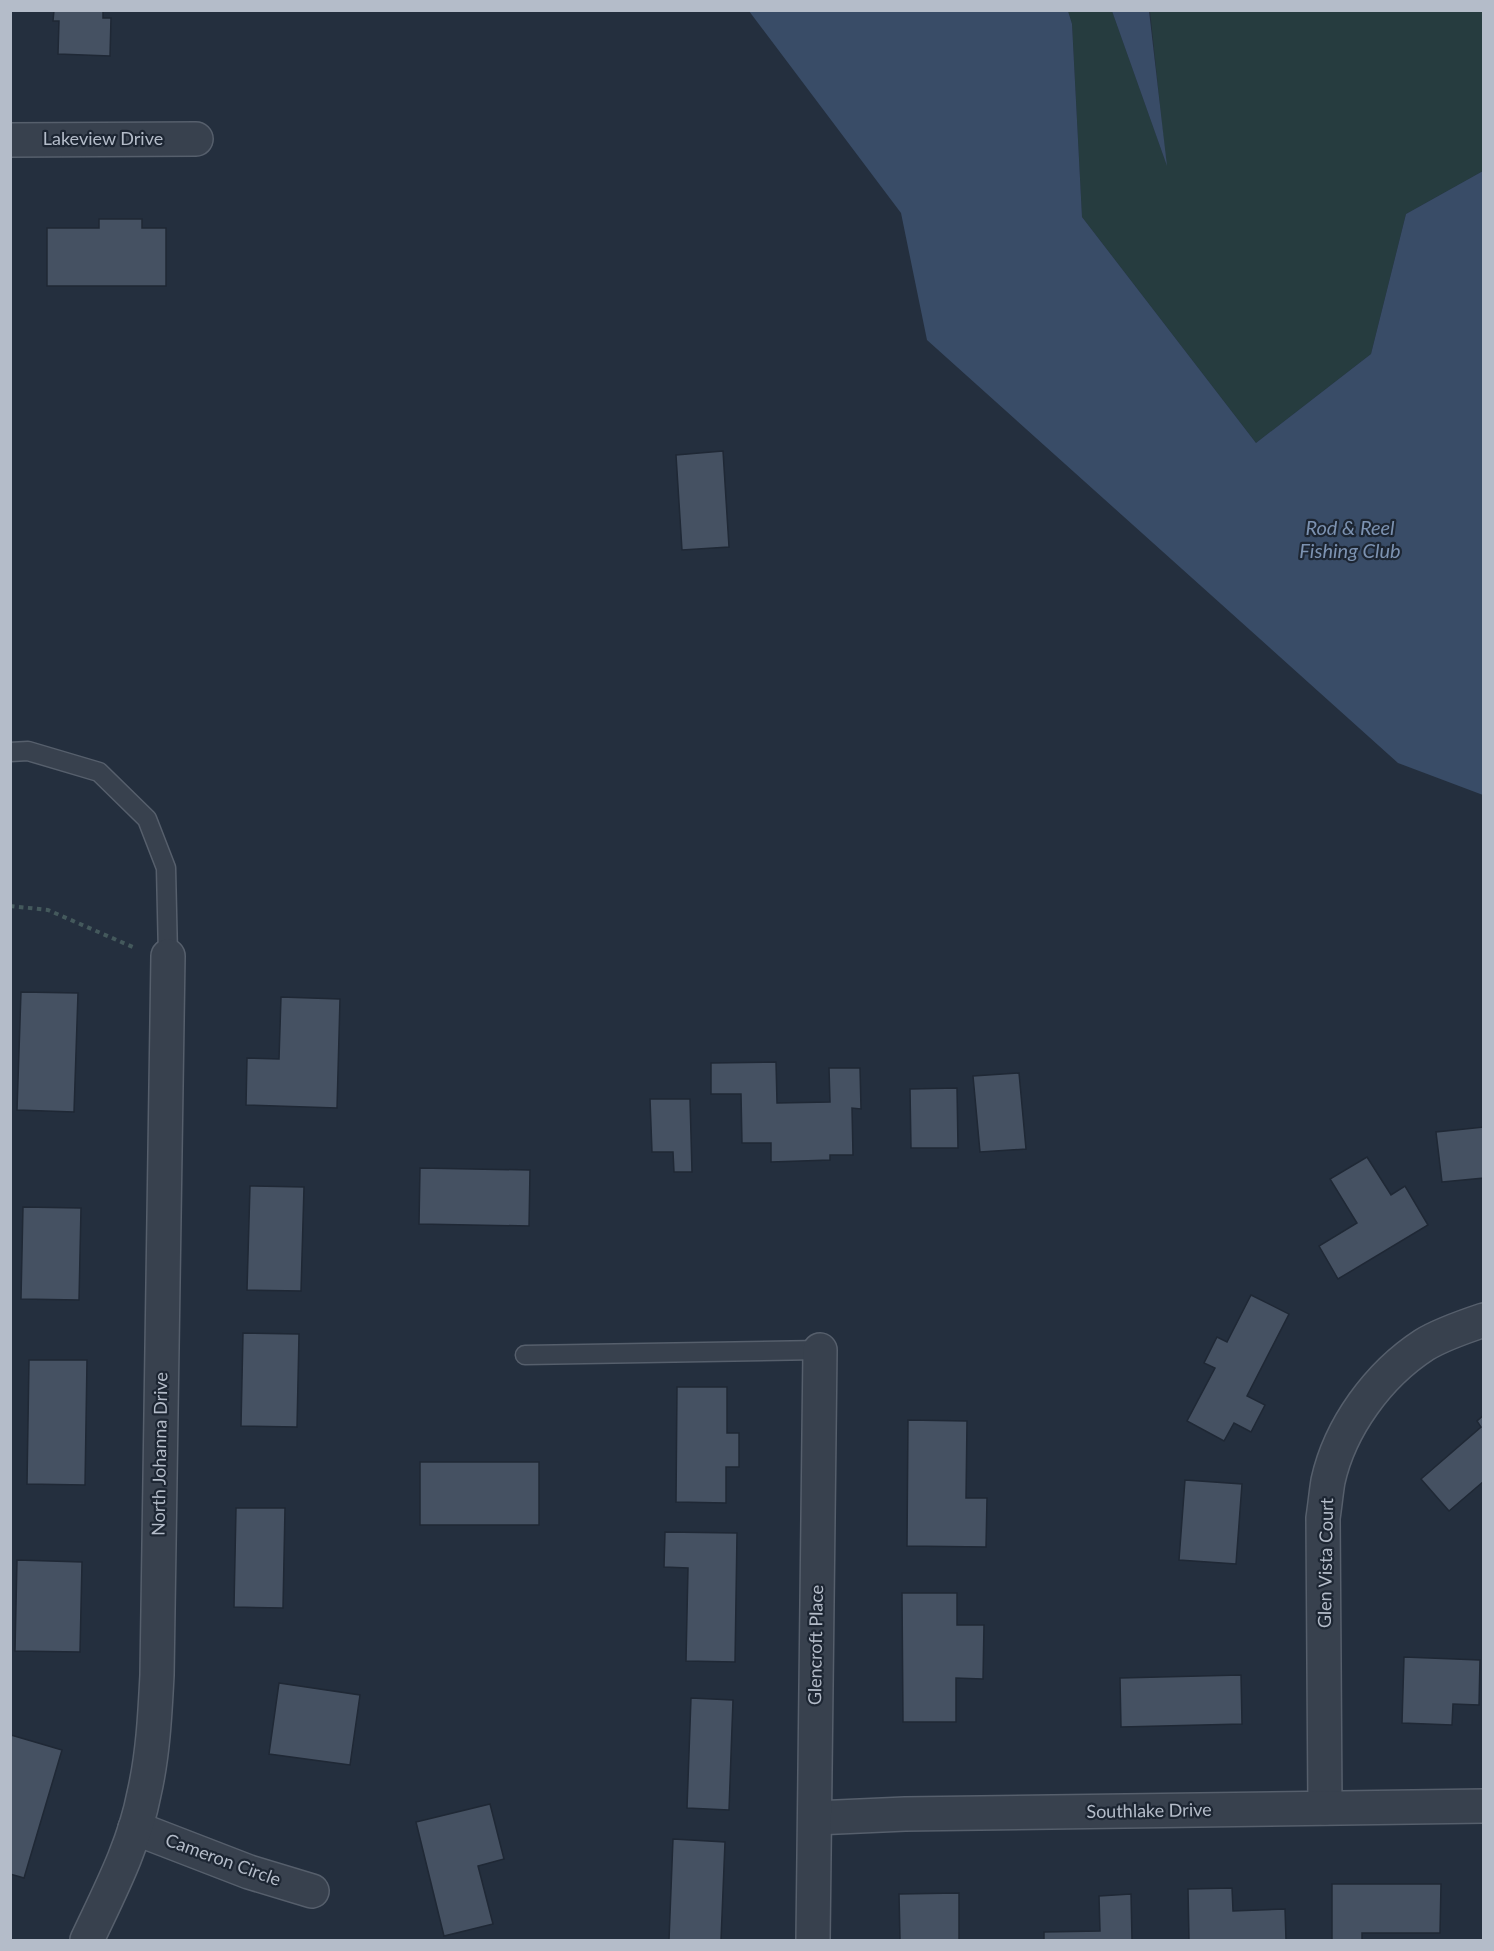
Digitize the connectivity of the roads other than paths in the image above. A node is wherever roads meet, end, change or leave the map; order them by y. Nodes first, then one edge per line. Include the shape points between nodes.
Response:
1 (196, 139) dead end
2 (10, 140) edge
3 (10, 752) edge
4 (168, 956) joint
5 (1484, 1320) edge
6 (820, 1350) joint
7 (525, 1355) dead end
8 (1484, 1806) edge
9 (1325, 1808) junction
10 (815, 1818) junction
11 (135, 1828) junction
12 (312, 1891) dead end
13 (87, 1941) edge
14 (813, 1941) edge

1 - 2 street, Lakeview Drive
3 - 4 lane via 28,751 99,772 147,819 166,868
4 - 11 street, North Johanna Drive via 157,1674 146,1783
5 - 9 street, Glen Vista Court via 1426,1344 1394,1369 1346,1432 1329,1479 1323,1518
6 - 7 lane
6 - 10 street, Glencroft Place
8 - 9 street, Southlake Drive
9 - 10 street, Southlake Drive
10 - 14 street, Glencroft Place
11 - 12 street, Cameron Circle via 249,1872
11 - 13 street, North Johanna Drive

